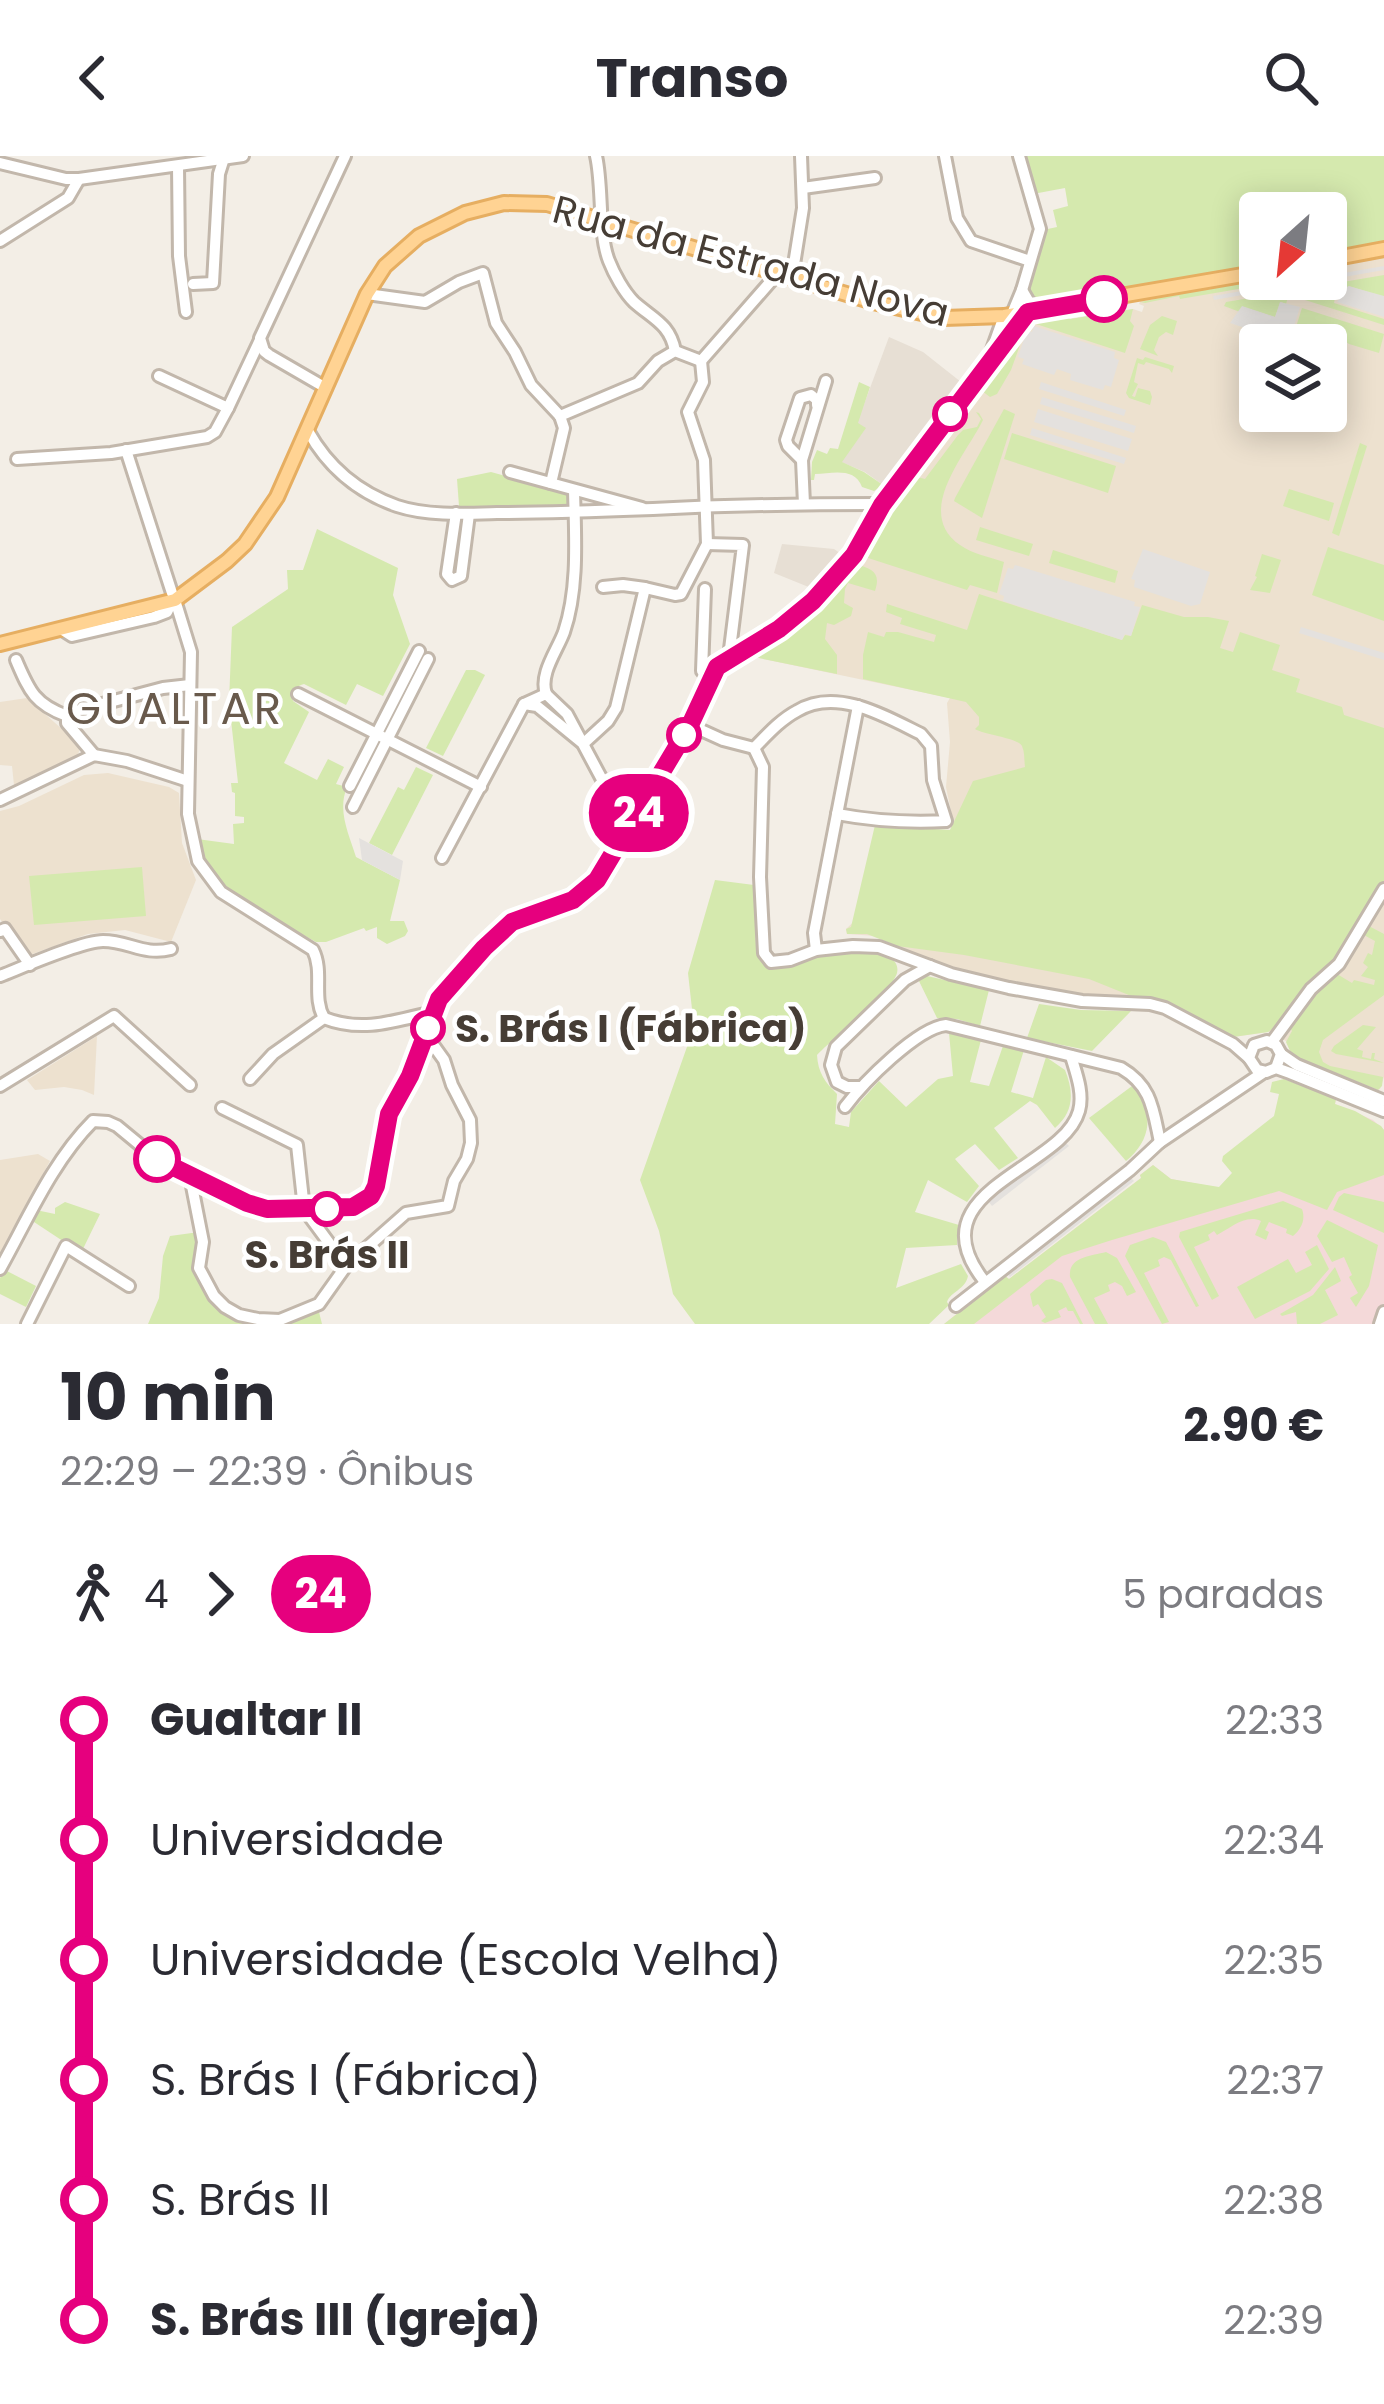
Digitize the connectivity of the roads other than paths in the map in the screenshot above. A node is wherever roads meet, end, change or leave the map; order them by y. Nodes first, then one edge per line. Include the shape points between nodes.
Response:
1 (23, 156) edge
2 (345, 156) edge
3 (596, 156) edge
4 (816, 156) edge
5 (945, 156) edge
6 (1019, 156) edge
7 (232, 157) edge
8 (801, 157) edge
9 (206, 161) junction
10 (0, 164) edge
11 (178, 166) junction
12 (35, 172) junction
13 (219, 174) junction
14 (875, 178) dead end
15 (79, 179) junction
16 (803, 188) junction
17 (603, 219) junction
18 (0, 241) edge
19 (1384, 249) edge
20 (1347, 256) edge
21 (1030, 261) junction
22 (785, 275) junction
23 (1239, 276) edge
24 (193, 284) dead end
25 (1022, 290) junction
26 (367, 294) junction
27 (1034, 311) junction
28 (186, 312) dead end
29 (1008, 315) junction
30 (981, 319) junction
31 (260, 338) junction
32 (1000, 342) junction
33 (675, 352) junction
34 (701, 361) junction
35 (335, 367) junction
36 (302, 372) junction
37 (159, 376) dead end
38 (826, 381) dead end
39 (328, 385) junction
40 (818, 408) junction
41 (228, 409) junction
42 (560, 416) junction
43 (305, 437) junction
44 (126, 450) junction
45 (17, 459) dead end
46 (802, 460) junction
47 (510, 472) dead end
48 (550, 483) junction
49 (574, 490) junction
50 (804, 504) junction
51 (882, 505) junction
52 (706, 507) junction
53 (646, 509) junction
54 (574, 513) junction
55 (466, 514) junction
56 (707, 544) junction
57 (603, 587) dead end
58 (645, 588) junction
59 (705, 589) dead end
60 (173, 597) junction
61 (0, 644) edge
62 (423, 656) dead end
63 (729, 658) junction
64 (16, 660) dead end
65 (709, 680) junction
66 (190, 685) junction
67 (298, 694) dead end
68 (546, 694) junction
69 (524, 704) junction
70 (858, 706) junction
71 (67, 716) junction
72 (690, 725) junction
73 (382, 736) junction
74 (584, 743) junction
75 (754, 748) junction
76 (94, 755) junction
77 (188, 781) junction
78 (350, 786) dead end
79 (481, 787) junction
80 (0, 800) edge
81 (353, 807) dead end
82 (836, 814) junction
83 (629, 830) junction
84 (442, 858) dead end
85 (1384, 889) edge
86 (0, 931) edge
87 (171, 949) dead end
88 (816, 950) junction
89 (899, 954) junction
90 (31, 965) junction
91 (930, 966) junction
92 (0, 976) edge
93 (905, 980) junction
94 (433, 1012) junction
95 (324, 1018) junction
96 (426, 1036) junction
97 (1272, 1042) junction
98 (1281, 1054) junction
99 (1251, 1055) junction
100 (1071, 1056) junction
101 (1270, 1070) junction
102 (250, 1079) dead end
103 (190, 1085) dead end
104 (841, 1085) junction
105 (0, 1086) edge
106 (862, 1087) junction
107 (1238, 1087) junction
108 (1384, 1101) edge
109 (844, 1107) junction
110 (222, 1108) dead end
111 (1384, 1111) edge
112 (840, 1121) dead end
113 (1160, 1142) junction
114 (190, 1177) junction
115 (304, 1210) junction
116 (346, 1266) junction
117 (0, 1269) edge
118 (985, 1282) junction
119 (129, 1286) dead end
120 (956, 1306) dead end
121 (1384, 1312) edge
122 (27, 1324) edge
123 (1380, 1324) edge

1 - 12 street
2 - 31 street
3 - 17 street
4 - 8 street
5 - 21 street via 957,218 971,241
6 - 21 street via 1040,230
7 - 9 street
7 - 13 street
8 - 16 street
9 - 11 street
9 - 13 street
10 - 12 street
11 - 15 street
11 - 28 street
12 - 15 street
13 - 24 street via 213,283
14 - 16 street
15 - 18 street via 68,198
16 - 22 street
17 - 22 main road, Rua da Estrada Nova
17 - 26 main road, Rua da Estrada Nova via 547,204 465,213 419,236
17 - 33 street via 607,258 628,294 667,327
19 - 20 main road
21 - 25 street
22 - 30 main road, Rua da Estrada Nova via 907,312
22 - 34 street
23 - 27 main road, Rua da Estrada Nova
25 - 27 street
25 - 29 street
26 - 35 main road, Rua da Estrada Nova
26 - 42 street via 425,302 483,274 496,323 531,386
27 - 29 main road, Rua da Estrada Nova
27 - 32 street
29 - 30 main road, Rua da Estrada Nova
29 - 32 street
30 - 32 street
31 - 36 street via 264,351
31 - 41 street
32 - 51 street
33 - 34 street
33 - 42 street via 638,383
34 - 52 street via 703,382 688,412 704,460
35 - 36 street
35 - 39 main road, Rua da Estrada Nova
36 - 39 street
37 - 41 street
38 - 40 street
39 - 43 main road, Rua da Estrada Nova
40 - 46 street
40 - 46 street via 811,395 800,398 785,440
41 - 44 street via 215,433
42 - 48 street
43 - 55 street via 355,484 395,505
43 - 60 main road, Rua da Estrada Nova via 261,524 227,561
44 - 45 street
44 - 60 street
46 - 50 street
47 - 48 street
48 - 49 street
49 - 53 street
49 - 54 street
50 - 51 street
50 - 52 street
51 - 63 street via 854,555 813,601
52 - 53 street
52 - 56 street
53 - 54 street
54 - 55 street
54 - 68 street via 570,610 543,682
55 - 55 street via 447,574 452,580 461,576
56 - 58 street via 681,594
56 - 63 street via 742,545
57 - 58 street
58 - 74 street via 616,708
59 - 65 street via 701,652
60 - 61 main road
60 - 66 street via 190,647
62 - 73 street
63 - 65 street
64 - 71 street via 30,694
65 - 72 street
66 - 71 street
66 - 77 street
67 - 73 street
68 - 69 street
68 - 74 street
69 - 74 street
69 - 79 street
70 - 75 street via 814,703
70 - 82 street
70 - 82 street via 929,742 946,821
71 - 76 street
72 - 75 street
72 - 83 street
73 - 78 street
73 - 79 street
73 - 81 street
74 - 83 street
75 - 88 street via 763,767 764,953 777,964
76 - 77 street
76 - 80 street
77 - 95 street via 198,861 221,892 313,950
79 - 84 street
82 - 88 street
83 - 94 street via 586,892 512,922
85 - 97 street via 1339,964
86 - 90 street
87 - 90 street via 154,953 98,940
88 - 89 street via 866,946
89 - 91 street
89 - 93 street
90 - 92 street
91 - 93 street
91 - 99 street via 1042,995 1165,1008
93 - 104 street via 836,1048 831,1065
94 - 95 street via 374,1026
94 - 96 street
95 - 102 street
96 - 115 street via 389,1114 371,1196 353,1207
96 - 116 street via 470,1120 467,1159 448,1206 409,1211
97 - 98 street
97 - 99 street via 1262,1041
98 - 101 street
98 - 108 street
99 - 101 street via 1257,1070
99 - 107 street
100 - 106 street via 936,1026
100 - 113 street via 1136,1078 1151,1099
100 - 118 street via 1081,1102 1075,1122 980,1199 969,1221 969,1255
101 - 107 street
101 - 111 street
103 - 105 street via 114,1016
104 - 106 street
104 - 109 street
106 - 109 street
107 - 113 street
109 - 112 street
110 - 115 street via 297,1145
113 - 118 street
114 - 115 street via 267,1209
114 - 116 street via 200,1268 214,1296 239,1315 280,1320 319,1304
114 - 117 street via 117,1126 94,1121 62,1160
115 - 116 street
118 - 120 street
119 - 122 street via 66,1246
121 - 123 street

